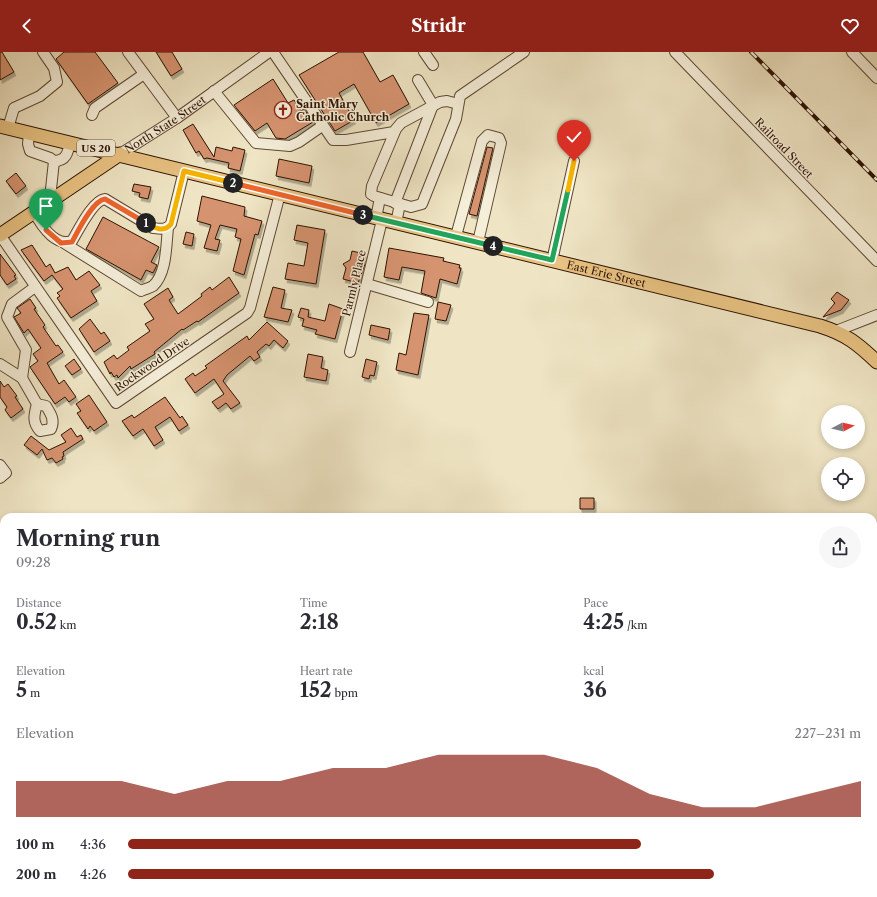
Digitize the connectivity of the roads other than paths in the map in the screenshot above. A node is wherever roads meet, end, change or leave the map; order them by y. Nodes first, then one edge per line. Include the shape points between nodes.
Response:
1 (43, 52) edge
2 (128, 52) edge
3 (269, 52) edge
4 (273, 52) edge
5 (424, 52) edge
6 (524, 52) edge
7 (675, 52) edge
8 (852, 52) edge
9 (433, 65) dead end
10 (144, 74) junction
11 (877, 78) edge
12 (418, 80) dead end
13 (214, 91) junction
14 (458, 104) junction
15 (433, 105) junction
16 (92, 115) dead end
17 (177, 118) junction
18 (322, 126) junction
19 (4, 127) edge
20 (394, 132) junction
21 (30, 133) junction
22 (70, 142) junction
23 (120, 154) junction
24 (574, 161) dead end
25 (54, 164) junction
26 (184, 171) junction
27 (280, 194) junction
28 (54, 198) junction
29 (380, 198) junction
30 (398, 203) junction
31 (34, 212) junction
32 (379, 219) junction
33 (396, 223) junction
34 (168, 228) junction
35 (0, 235) edge
36 (456, 236) junction
37 (478, 242) junction
38 (64, 244) junction
39 (552, 260) junction
40 (877, 261) edge
41 (366, 284) junction
42 (35, 287) junction
43 (428, 302) dead end
44 (877, 315) edge
45 (836, 331) junction
46 (350, 352) dead end
47 (877, 362) edge
48 (0, 364) edge
49 (22, 378) junction
50 (37, 404) dead end
51 (0, 465) edge
52 (0, 478) edge

1 - 19 street via 54,68 57,82 40,96 14,108
2 - 10 street
3 - 13 street, North State Street
4 - 18 street
5 - 9 street
6 - 14 street via 460,96
7 - 40 street, Railroad Street
8 - 11 street
10 - 16 street via 95,108
10 - 17 street
12 - 15 street
13 - 17 street, North State Street
13 - 18 street via 253,142 259,144 290,146
14 - 15 street via 447,100
14 - 30 street via 456,119 422,204 415,207
15 - 20 street via 401,123
15 - 30 street
17 - 23 street, North State Street
18 - 20 street via 333,140 340,141
19 - 21 main road, East Erie Street / US 20
20 - 29 street via 372,186 371,194
21 - 22 main road, East Erie Street / US 20
21 - 25 street via 30,151 50,158
22 - 23 main road, East Erie Street / US 20
22 - 25 street via 66,156
23 - 26 main road, East Erie Street / US 20
23 - 28 main road, North State Street
24 - 39 street
25 - 28 street via 51,188
26 - 27 main road, East Erie Street / US 20
26 - 34 street
27 - 32 main road, East Erie Street / US 20
27 - 42 street, Rockwood Drive via 247,313 116,403
28 - 31 main road, North State Street
29 - 30 street
29 - 32 street, Parmly Place
30 - 33 street
31 - 35 main road, North State Street
31 - 38 street via 46,230
32 - 33 main road, East Erie Street / US 20
32 - 41 street, Parmly Place
33 - 36 main road, East Erie Street / US 20
34 - 38 street via 153,228 101,199 72,242
34 - 38 street via 165,254 158,279 152,286 141,290
35 - 42 street, Rockwood Drive
36 - 37 main road, East Erie Street / US 20
36 - 37 street via 482,141 488,135 499,138 501,143
37 - 39 main road, East Erie Street / US 20
39 - 45 main road, East Erie Street / US 20
41 - 43 street
41 - 46 street, Parmly Place
42 - 49 street via 12,304 7,317 26,350
44 - 45 street
45 - 47 main road, East Erie Street / US 20 via 854,341
48 - 49 street
49 - 50 street
51 - 52 street via 6,473

